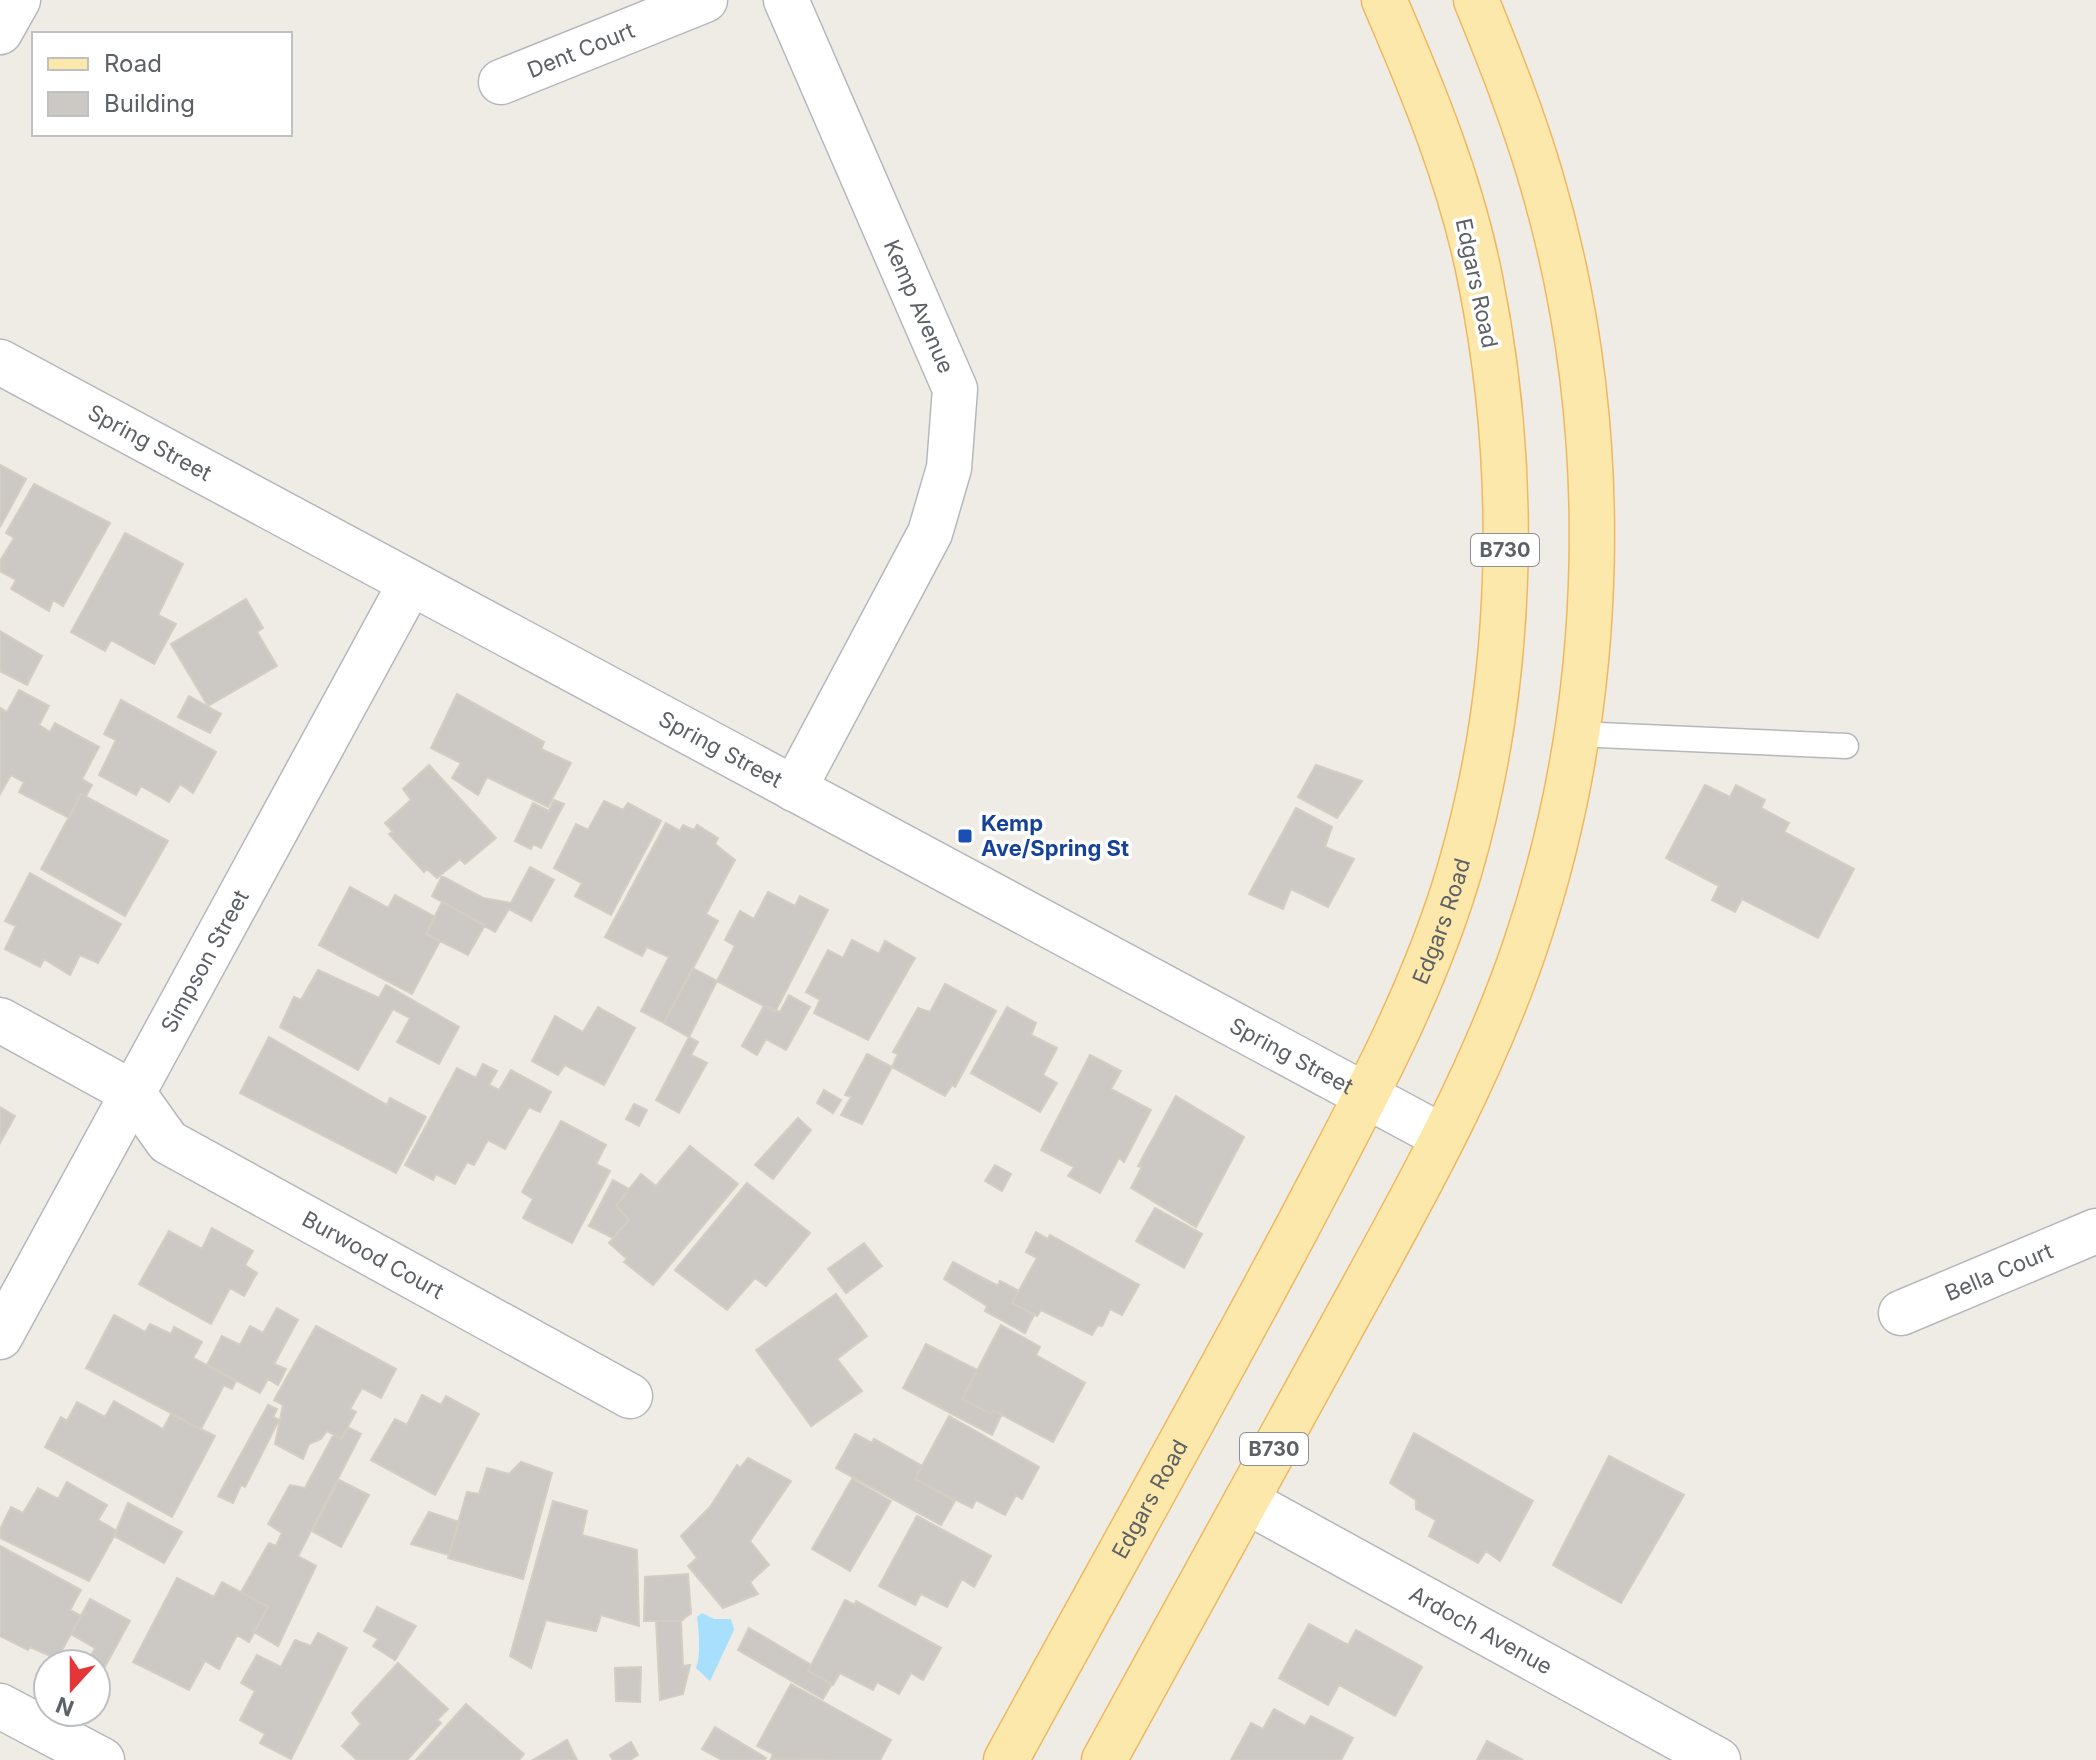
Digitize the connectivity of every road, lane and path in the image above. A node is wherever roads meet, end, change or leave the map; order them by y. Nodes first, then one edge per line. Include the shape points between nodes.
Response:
1 (18, 0) edge
2 (705, 0) edge
3 (786, 0) edge
4 (1384, 0) edge
5 (1476, 0) edge
6 (0, 32) edge
7 (501, 82) dead end
8 (0, 362) edge
9 (410, 584) junction
10 (1576, 734) junction
11 (1846, 746) dead end
12 (794, 789) junction
13 (0, 1020) edge
14 (133, 1093) junction
15 (1366, 1096) junction
16 (1443, 1137) junction
17 (2096, 1231) edge
18 (1901, 1313) dead end
19 (0, 1337) edge
20 (630, 1396) dead end
21 (1246, 1501) junction
22 (0, 1706) edge
23 (102, 1760) edge
24 (1006, 1760) edge
25 (1104, 1760) edge
26 (1718, 1760) edge

1 - 6 street
2 - 7 street, Dent Court
3 - 12 street, Kemp Avenue via 955,389 949,468 930,533
4 - 15 main road, Edgars Road / B730 via 1453,179 1480,276 1500,411 1504,610 1480,778 1460,868 1436,941
5 - 10 main road, B730 via 1542,181 1578,347 1591,560 1588,642
8 - 9 street, Spring Street
9 - 12 street, Spring Street
9 - 14 street, Simpson Street
10 - 11 lane
10 - 16 main road, B730 via 1527,943
12 - 15 street, Spring Street
13 - 14 street
14 - 19 street, Simpson Street
14 - 20 street, Burwood Court via 168,1142
15 - 16 street, Spring Street
15 - 24 main road, Edgars Road / B730
16 - 21 main road, B730
17 - 18 street, Bella Court
21 - 25 main road, B730
21 - 26 street, Ardoch Avenue
22 - 23 street

